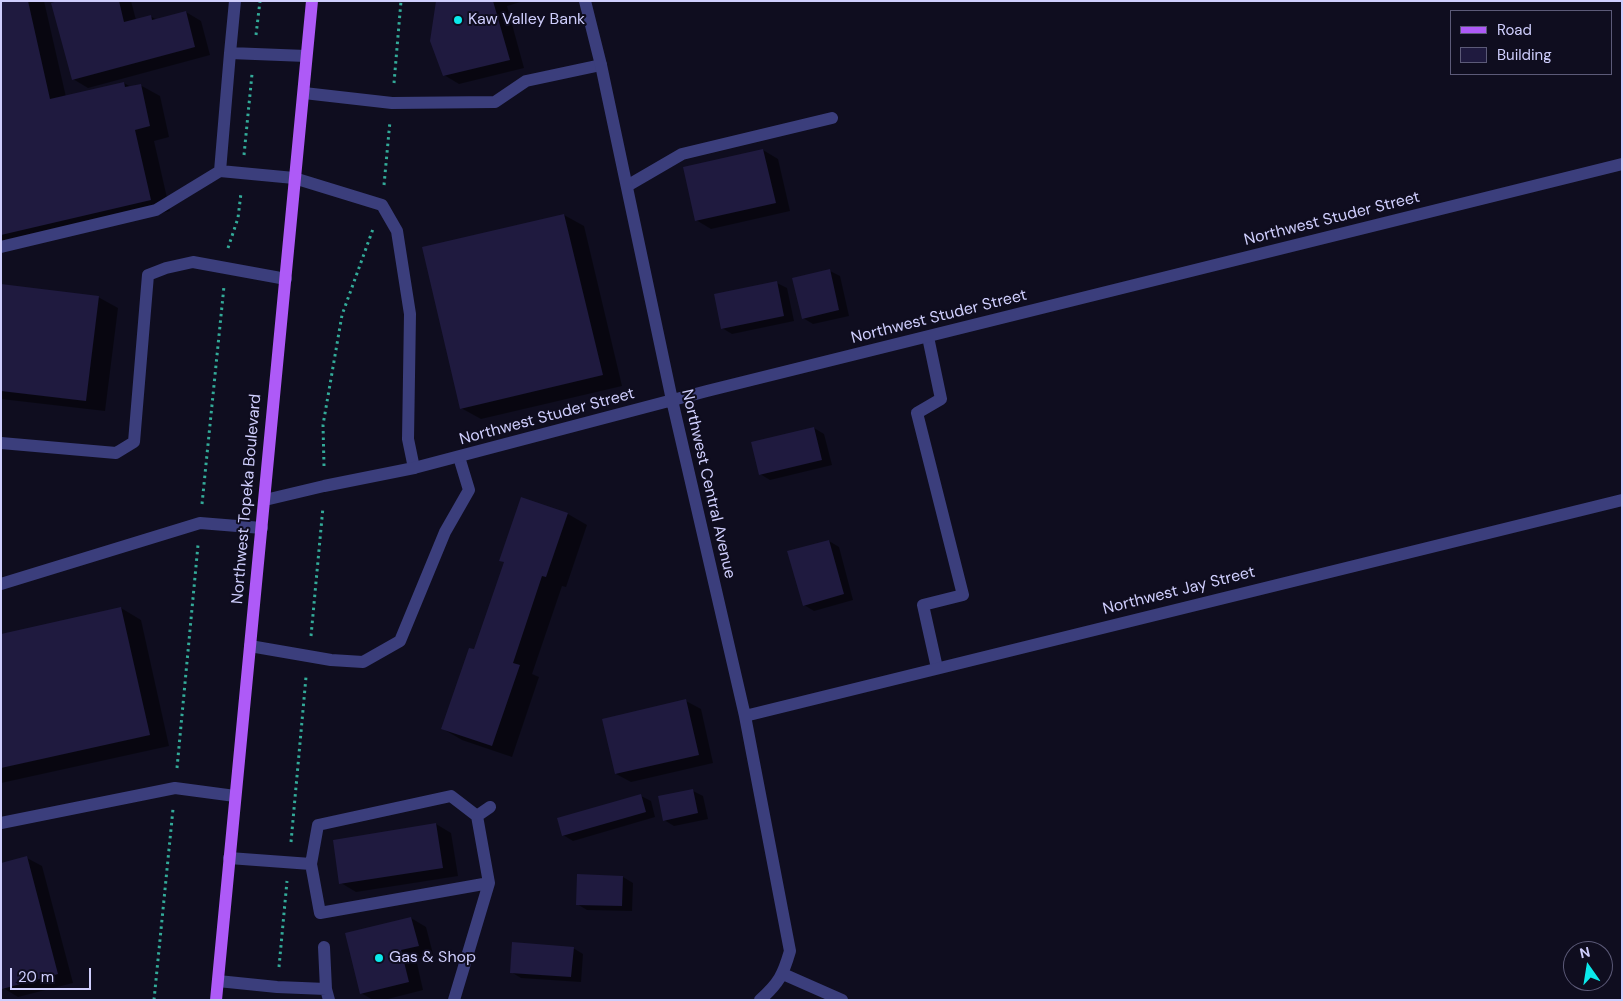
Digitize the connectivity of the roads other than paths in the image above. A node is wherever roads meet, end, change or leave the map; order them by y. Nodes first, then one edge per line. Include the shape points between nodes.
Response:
1 (235, 1) edge
2 (312, 1) edge
3 (585, 1) edge
4 (230, 52) junction
5 (306, 56) junction
6 (601, 65) junction
7 (304, 93) junction
8 (832, 118) dead end
9 (1622, 164) edge
10 (220, 171) junction
11 (294, 178) junction
12 (627, 186) junction
13 (1, 247) edge
14 (286, 279) junction
15 (928, 337) junction
16 (672, 400) junction
17 (1, 443) edge
18 (458, 457) junction
19 (414, 468) junction
20 (265, 500) junction
21 (1622, 500) edge
22 (262, 528) junction
23 (1, 584) edge
24 (250, 646) junction
25 (937, 668) junction
26 (745, 716) junction
27 (235, 796) junction
28 (490, 807) dead end
29 (477, 816) junction
30 (1, 823) edge
31 (230, 858) junction
32 (311, 864) junction
33 (489, 884) junction
34 (324, 947) dead end
35 (783, 974) junction
36 (218, 981) junction
37 (328, 994) edge
38 (216, 1000) edge
39 (454, 1000) edge
40 (760, 1000) edge
41 (842, 1000) edge

1 - 4 street
2 - 5 main road, Northwest Topeka Boulevard
3 - 6 street, Northwest Central Avenue
4 - 5 street
4 - 10 street
5 - 7 main road, Northwest Topeka Boulevard
6 - 7 street via 526,81 495,102 392,103
6 - 12 street, Northwest Central Avenue
7 - 11 main road, Northwest Topeka Boulevard
8 - 12 street via 682,154
9 - 15 street, Northwest Studer Street
10 - 11 street
10 - 13 street via 156,210
11 - 14 main road, Northwest Topeka Boulevard
11 - 19 street via 382,205 397,231 410,314 408,439
12 - 16 street, Northwest Central Avenue
14 - 17 street via 193,262 148,275 134,442 116,453
14 - 20 main road, Northwest Topeka Boulevard
15 - 16 street, Northwest Studer Street
15 - 25 street via 941,399 917,413 963,595 923,605
16 - 18 street, Northwest Studer Street
16 - 26 street, Northwest Central Avenue
18 - 19 street, Northwest Studer Street
18 - 24 street via 469,490 445,532 400,641 363,662 331,660
19 - 20 street, Northwest Studer Street
20 - 22 main road, Northwest Topeka Boulevard
21 - 25 street, Northwest Jay Street
22 - 23 street via 200,523
22 - 24 main road, Northwest Topeka Boulevard
24 - 27 main road, Northwest Topeka Boulevard
25 - 26 street, Northwest Jay Street
26 - 35 street, Northwest Central Avenue via 790,951
27 - 30 street via 175,788
27 - 31 main road, Northwest Topeka Boulevard
28 - 29 street
29 - 32 street via 451,796 318,824
29 - 33 street
31 - 32 street
31 - 36 main road, Northwest Topeka Boulevard
32 - 33 street via 320,913
33 - 39 street
34 - 37 street
35 - 40 street via 774,988
35 - 41 street
36 - 37 street
36 - 38 main road, Northwest Topeka Boulevard

